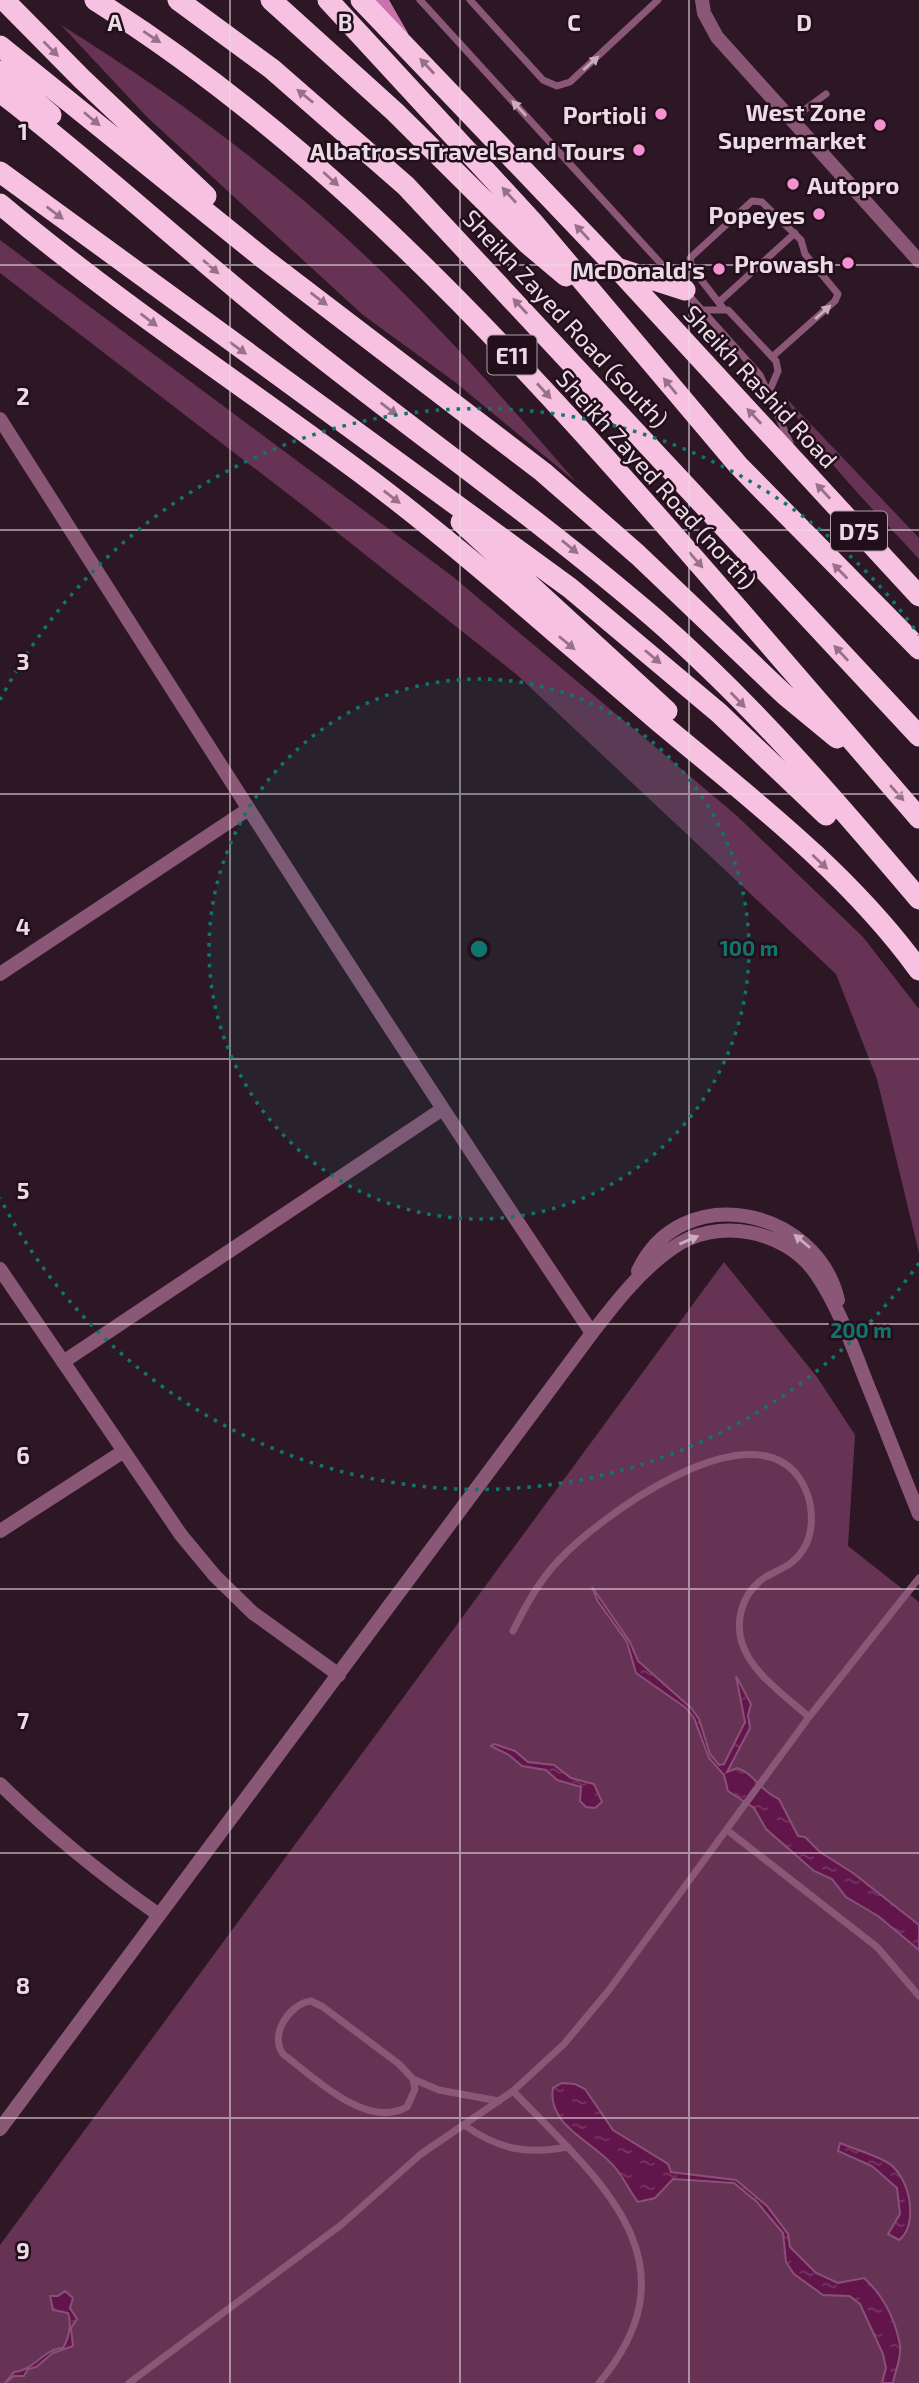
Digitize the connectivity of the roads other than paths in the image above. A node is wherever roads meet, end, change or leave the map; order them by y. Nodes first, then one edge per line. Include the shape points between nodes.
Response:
1 (4, 0) edge
2 (95, 0) edge
3 (178, 0) edge
4 (271, 0) edge
5 (328, 0) edge
6 (361, 0) edge
7 (381, 0) edge
8 (420, 0) edge
9 (470, 0) edge
10 (658, 0) edge
11 (702, 0) edge
12 (404, 42) junction
13 (0, 46) edge
14 (0, 71) edge
15 (0, 92) edge
16 (826, 94) dead end
17 (792, 120) junction
18 (0, 172) edge
19 (0, 204) edge
20 (0, 216) edge
21 (159, 223) junction
22 (795, 233) junction
23 (264, 259) junction
24 (919, 261) edge
25 (616, 267) junction
26 (94, 279) junction
27 (685, 290) junction
28 (601, 302) junction
29 (721, 305) junction
30 (702, 310) junction
31 (772, 357) junction
32 (769, 392) junction
33 (0, 419) edge
34 (13, 440) junction
35 (0, 449) edge
36 (383, 454) junction
37 (800, 467) junction
38 (919, 596) edge
39 (913, 643) edge
40 (919, 659) edge
41 (919, 736) edge
42 (875, 767) junction
43 (247, 810) junction
44 (770, 815) junction
45 (919, 818) edge
46 (919, 899) edge
47 (919, 912) edge
48 (919, 970) edge
49 (0, 974) edge
50 (442, 1110) junction
51 (0, 1269) edge
52 (592, 1333) junction
53 (63, 1362) junction
54 (124, 1451) junction
55 (919, 1514) edge
56 (0, 1531) edge
57 (919, 1578) edge
58 (513, 1631) dead end
59 (340, 1675) junction
60 (809, 1717) junction
61 (0, 1784) edge
62 (727, 1829) junction
63 (159, 1915) junction
64 (919, 1996) edge
65 (413, 2079) junction
66 (513, 2091) junction
67 (499, 2101) junction
68 (464, 2125) junction
69 (0, 2129) edge
70 (567, 2147) junction
71 (148, 2372) junction
72 (130, 2383) edge
73 (146, 2383) edge
74 (599, 2383) edge

1 -> 23 highway via 218,206
2 -> 42 highway, Sheikh Zayed Road (north) / E11 via 268,124 456,297 635,491
41 -> 3 highway, Sheikh Zayed Road (south) / E11 via 406,186 318,106
4 - 28 highway via 405,121 528,244
28 -> 5 highway
6 - 12 highway, Sheikh Rashid Road / D75
7 - 12 main road
27 -> 8 lane
9 -> 10 lane via 544,80 556,86 570,82
11 - 17 street via 717,37
25 -> 12 highway, Sheikh Rashid Road / D75
13 -> 23 highway
14 - 21 highway via 69,132
15 - 21 highway
16 - 17 lane
17 - 24 street
18 -> 36 highway
19 - 26 highway
20 - 26 highway
21 -> 46 highway via 285,329 535,519 654,618 746,708
22 - 29 lane
22 - 29 lane via 768,205 752,201 691,255 692,268
31 -> 22 lane via 838,294 805,254
23 -> 42 highway via 543,471 786,696
25 - 27 highway
37 -> 25 highway, Sheikh Rashid Road / D75
26 -> 44 highway via 390,496
27 - 30 lane
39 -> 28 highway via 738,465
29 - 30 lane
29 - 31 lane
30 - 32 lane via 760,375
31 - 32 lane via 778,367
32 - 37 lane
33 - 34 street
34 - 35 street
34 - 43 street
36 - 44 highway via 564,614 720,760
36 -> 47 highway via 524,553 667,668 802,790
38 -> 37 highway, Sheikh Rashid Road / D75
39 - 40 highway
42 -> 45 highway, E11
43 - 49 street
43 - 50 street
44 -> 48 highway via 872,912
50 - 52 street
50 - 53 street
51 - 53 street
52 - 55 street via 650,1252 668,1234 691,1222 716,1215 742,1215 791,1231 811,1248 836,1290 843,1322
52 - 59 street
53 - 54 street
54 - 56 street
54 - 59 street via 215,1576 253,1614
57 - 60 lane
58 - 60 lane via 526,1604 558,1561 605,1519 704,1464 729,1455 767,1455 797,1476 811,1510 811,1529 805,1547 793,1561 749,1593 739,1626 751,1660
59 - 63 street
60 - 62 lane
61 - 63 street via 65,1845
62 - 64 lane via 877,1947
62 - 66 lane via 587,2018
63 - 69 street
65 - 65 lane via 318,2003 297,2006 279,2031 283,2054 346,2100 368,2109 390,2113 407,2107 415,2089
65 - 67 lane via 439,2090
66 - 67 lane
66 - 70 lane
67 - 68 lane
68 - 70 lane via 512,2151 540,2153
68 - 71 lane
70 - 74 lane via 625,2221 638,2249 643,2278 641,2308 632,2337
71 - 72 lane
71 - 73 lane

